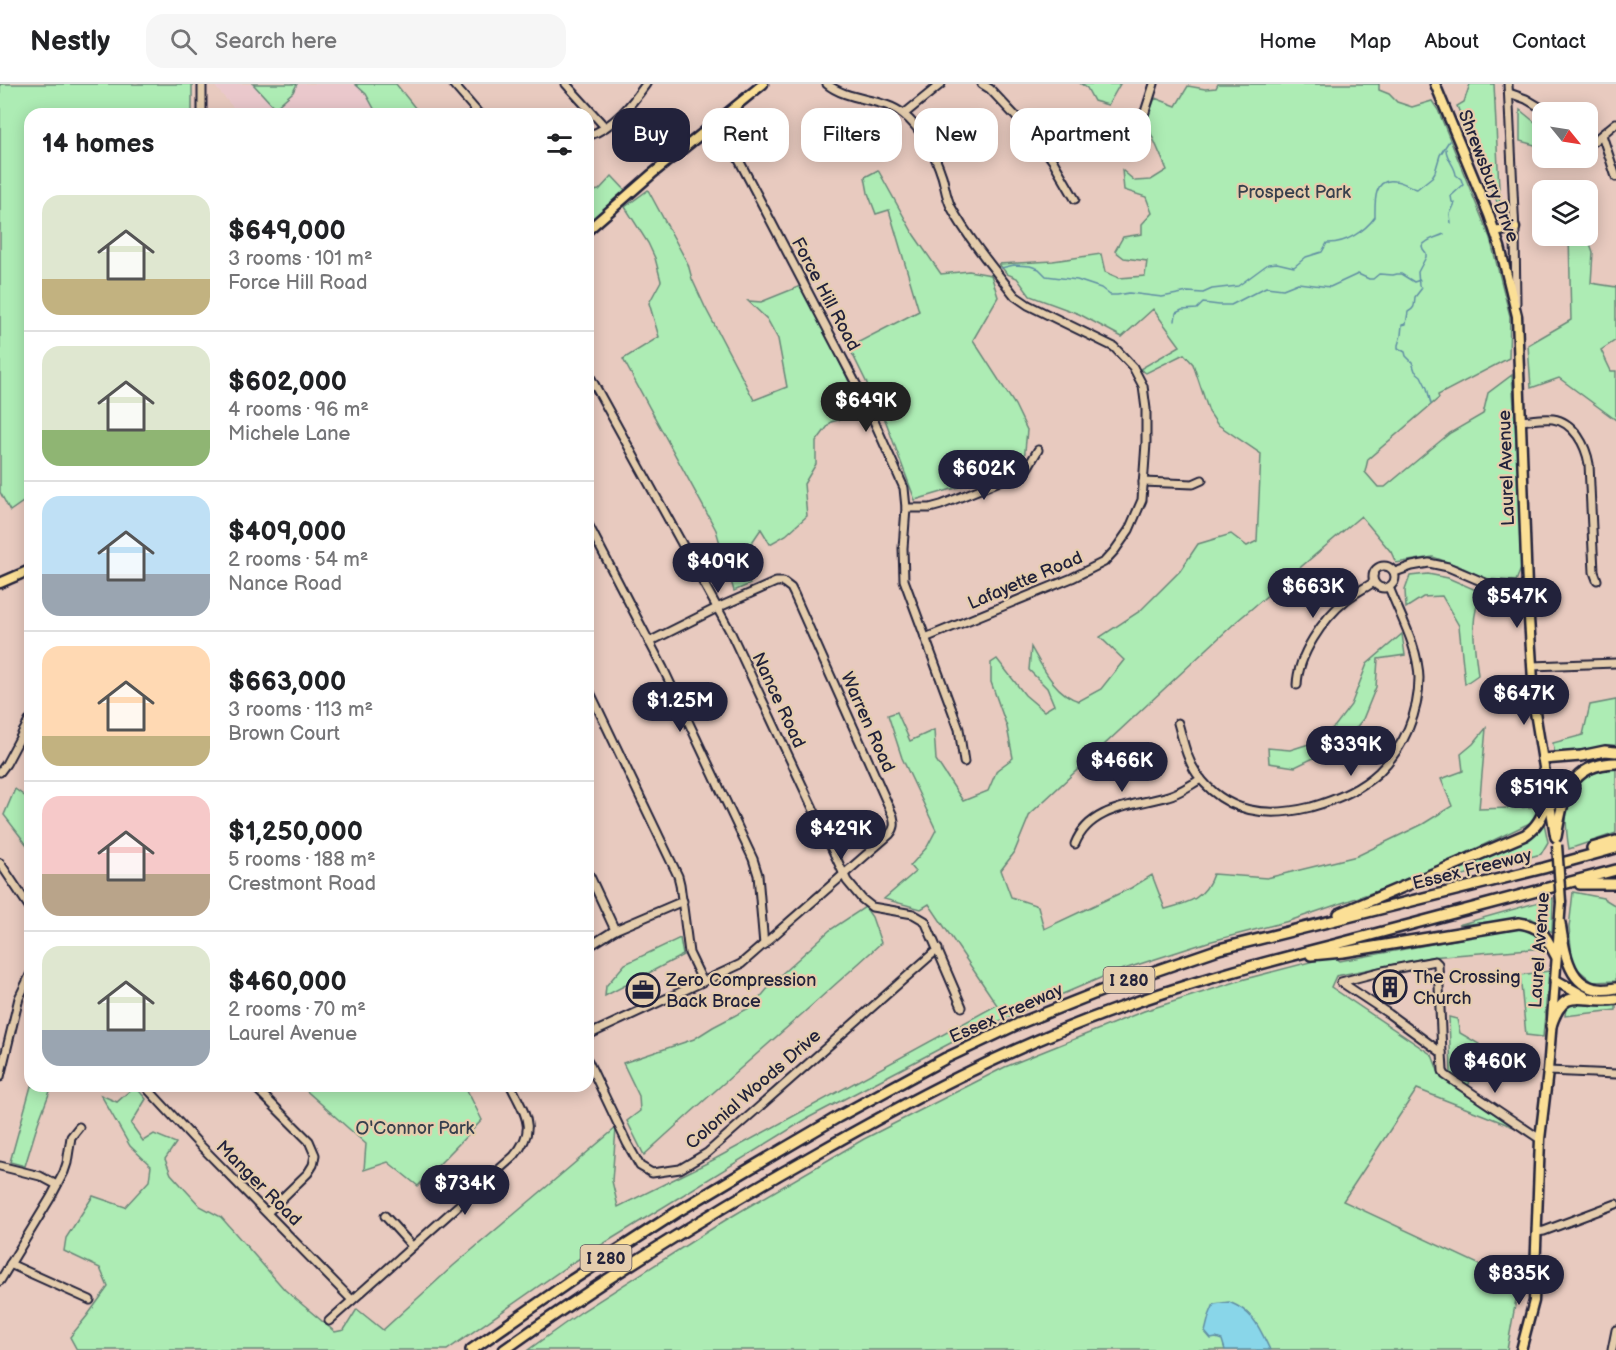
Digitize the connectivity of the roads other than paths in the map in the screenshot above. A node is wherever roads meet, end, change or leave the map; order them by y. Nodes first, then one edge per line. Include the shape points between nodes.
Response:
1 (202, 84) edge
2 (453, 84) edge
3 (566, 84) edge
4 (646, 84) edge
5 (763, 84) edge
6 (827, 84) edge
7 (941, 84) edge
8 (982, 84) edge
9 (1154, 84) edge
10 (1435, 84) edge
11 (1508, 84) edge
12 (1509, 93) junction
13 (1532, 103) edge
14 (202, 108) edge
15 (474, 108) edge
16 (588, 108) edge
17 (733, 108) edge
18 (1146, 108) edge
19 (904, 114) junction
20 (594, 115) edge
21 (1616, 123) edge
22 (605, 127) junction
23 (594, 133) edge
24 (702, 134) edge
25 (1602, 135) junction
26 (1598, 137) edge
27 (740, 162) edge
28 (1616, 177) edge
29 (1075, 199) dead end
30 (594, 225) edge
31 (1515, 228) junction
32 (1495, 232) junction
33 (1517, 316) junction
34 (594, 384) edge
35 (1520, 421) junction
36 (1038, 450) dead end
37 (1202, 480) dead end
38 (1143, 483) junction
39 (906, 508) junction
40 (594, 536) edge
41 (1395, 572) junction
42 (24, 573) edge
43 (1597, 580) dead end
44 (1374, 582) junction
45 (0, 583) edge
46 (1389, 587) junction
47 (1527, 587) junction
48 (717, 608) junction
49 (925, 638) junction
50 (649, 642) junction
51 (1616, 663) edge
52 (1532, 666) junction
53 (1297, 685) dead end
54 (594, 701) edge
55 (1178, 723) dead end
56 (23, 732) edge
57 (1616, 752) edge
58 (1543, 759) junction
59 (964, 762) dead end
60 (1616, 763) edge
61 (0, 772) edge
62 (1201, 779) junction
63 (1548, 799) junction
64 (1556, 841) junction
65 (1616, 841) edge
66 (1075, 844) dead end
67 (1616, 848) edge
68 (0, 863) edge
69 (1616, 870) edge
70 (844, 874) junction
71 (1515, 876) junction
72 (1616, 884) edge
73 (594, 885) edge
74 (1535, 891) junction
75 (24, 899) edge
76 (682, 901) junction
77 (1560, 923) junction
78 (1310, 926) junction
79 (615, 930) junction
80 (594, 943) edge
81 (764, 945) junction
82 (938, 949) junction
83 (1556, 956) junction
84 (1287, 957) junction
85 (1556, 980) junction
86 (703, 982) junction
87 (1616, 988) edge
88 (24, 989) edge
89 (1588, 998) junction
90 (1616, 999) edge
91 (962, 1007) dead end
92 (1551, 1026) junction
93 (594, 1032) edge
94 (1442, 1053) junction
95 (1548, 1071) junction
96 (594, 1074) edge
97 (1616, 1074) edge
98 (0, 1077) edge
99 (151, 1092) edge
100 (260, 1092) edge
101 (514, 1092) edge
102 (79, 1127) dead end
103 (1540, 1139) junction
104 (0, 1166) edge
105 (57, 1185) junction
106 (1616, 1204) edge
107 (268, 1212) junction
108 (385, 1216) dead end
109 (1537, 1232) junction
110 (412, 1246) junction
111 (10, 1264) junction
112 (0, 1281) edge
113 (90, 1300) dead end
114 (352, 1300) junction
115 (329, 1320) dead end
116 (1616, 1330) edge
117 (471, 1350) edge
118 (504, 1350) edge
119 (1521, 1350) edge
120 (1612, 1350) edge

1 - 14 street
2 - 15 street
3 - 16 street
4 - 22 street via 627,109
5 - 17 main road
6 - 19 street, Lafayette Road
7 - 19 street
8 - 29 street via 1036,138
9 - 18 street
10 - 32 main road, Shrewsbury Drive
11 - 12 street, Laurel Avenue
12 - 13 street
12 - 31 street, Laurel Avenue
19 - 38 street, Lafayette Road via 935,155 949,204 959,221 1015,296 1114,347 1133,367 1143,386 1146,409
20 - 22 street
21 - 25 street
22 - 23 street
24 - 30 main road
25 - 26 street
25 - 28 street
27 - 39 street, Force Hill Road via 865,401 904,488
31 - 32 main road
31 - 33 street, Laurel Avenue
32 - 33 main road, Shrewsbury Drive
33 - 35 main road, Laurel Avenue
34 - 48 street, Nance Road
35 - 43 street via 1557,419 1585,447
35 - 47 main road, Laurel Avenue
36 - 39 street via 1022,472 941,505
37 - 38 street via 1193,484
38 - 49 street, Lafayette Road via 1142,500 1129,530 1104,562
39 - 49 street, Force Hill Road via 904,580
40 - 50 street
41 - 44 street via 1380,566 1373,573
41 - 46 street via 1394,584
41 - 47 street via 1429,563 1490,585
42 - 45 main road
44 - 46 street via 1382,588
44 - 53 street via 1333,612 1301,660
46 - 62 street via 1413,647 1418,691 1408,730 1378,773 1333,800 1273,813 1235,805
47 - 52 main road, Laurel Avenue
48 - 50 street
48 - 70 street, Nance Road
48 - 70 street, Warren Road via 776,582 788,585 794,594 895,824 890,834
49 - 59 street, Force Hill Road via 959,729
50 - 81 street via 753,859
51 - 52 street
52 - 58 main road, Laurel Avenue
54 - 76 street via 678,876
55 - 62 street via 1187,756
56 - 61 street
57 - 58 highway
58 - 63 main road, Laurel Avenue
60 - 64 highway via 1595,766 1574,781 1561,807
62 - 66 street via 1179,792 1109,811 1088,825
63 - 64 main road, Laurel Avenue
63 - 78 highway via 1538,823 1525,835
64 - 77 main road, Laurel Avenue, bridge
65 - 71 highway
67 - 71 highway, Essex Freeway / I 280
68 - 75 street
69 - 74 highway, Essex Freeway / I 280
70 - 81 street, Warren Road
70 - 82 street, Nance Road via 872,907 913,914 924,921
71 - 78 highway, Essex Freeway / I 280
72 - 74 highway via 1585,883
73 - 79 street
74 - 84 highway, Essex Freeway / I 280
76 - 79 street
76 - 86 street via 689,953
77 - 83 main road, Laurel Avenue
77 - 87 highway via 1565,956 1574,975 1596,989
78 - 117 highway, Essex Freeway / I 280 via 1219,949 1126,981 946,1058 677,1212
79 - 80 street
81 - 86 street, Warren Road via 741,964
82 - 91 street, Nance Road
82 - 96 street, Colonial Woods Drive via 707,1153 680,1168 652,1173 640,1166
83 - 84 highway via 1538,928 1519,922 1343,952
83 - 85 main road, Laurel Avenue
84 - 118 highway, Essex Freeway / I 280 via 1112,1011 973,1070 893,1110 675,1236
85 - 89 highway
85 - 92 main road, Laurel Avenue
86 - 93 street, Warren Road
88 - 98 street
89 - 90 highway
89 - 92 highway via 1565,1001
92 - 95 main road, Laurel Avenue
94 - 94 street via 1435,961 1341,982 1389,1014
94 - 103 street via 1445,1075
95 - 97 street
95 - 103 main road, Laurel Avenue
99 - 107 street, Manger Road
100 - 107 street via 309,1141 315,1155 308,1173
101 - 110 street via 528,1122 523,1146
102 - 105 street via 71,1137 67,1163
103 - 109 main road, Laurel Avenue
104 - 105 street via 40,1176
105 - 111 street
106 - 109 street
107 - 114 street, Manger Road
108 - 110 street
109 - 119 main road, Laurel Avenue via 1534,1301
110 - 114 street
111 - 112 street
111 - 113 street
114 - 115 street
116 - 120 street

